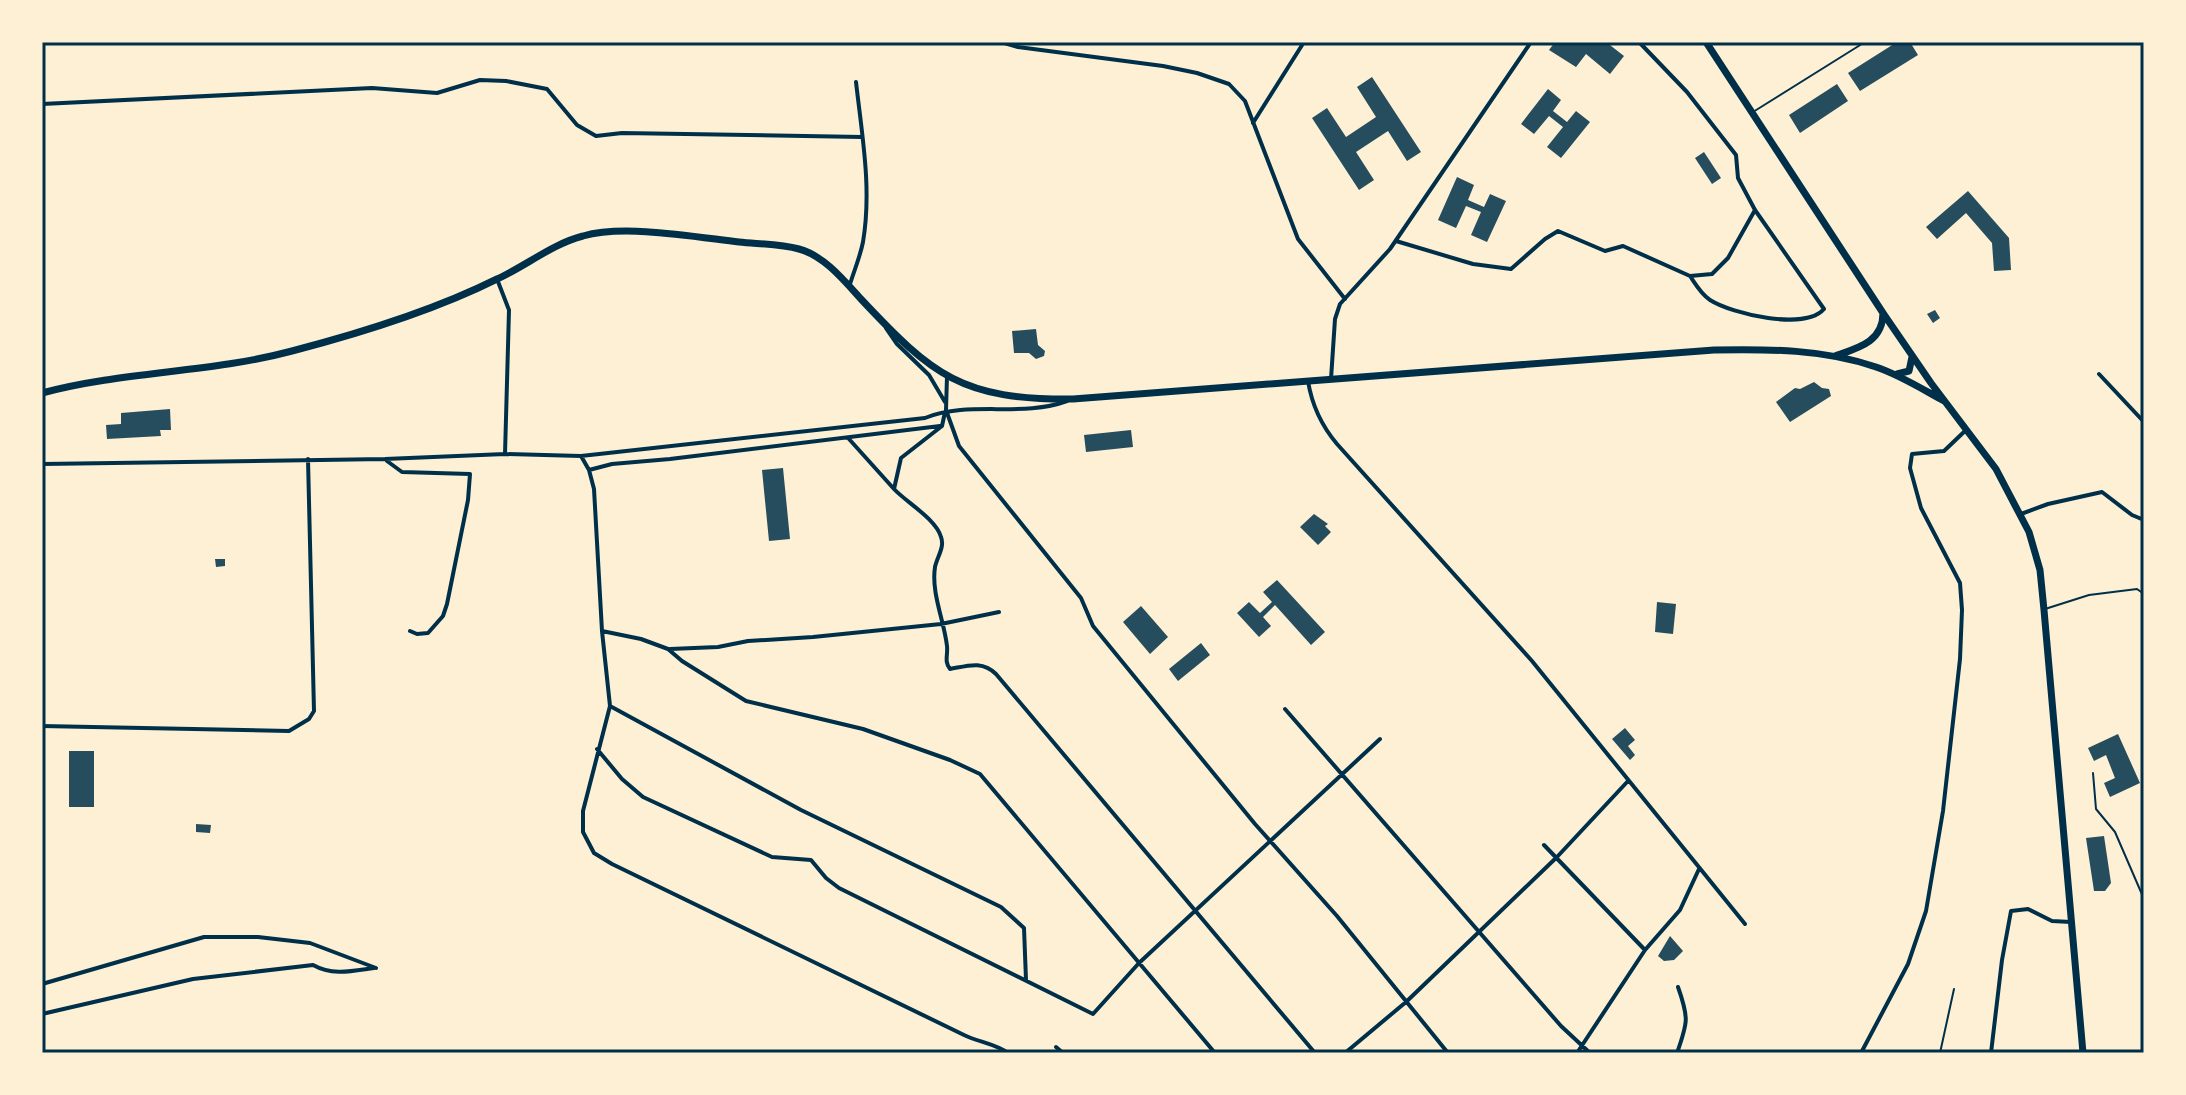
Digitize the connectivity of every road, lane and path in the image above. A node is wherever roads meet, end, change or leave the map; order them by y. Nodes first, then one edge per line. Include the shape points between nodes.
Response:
1 (1001, 42) edge
2 (1304, 42) edge
3 (1531, 42) edge
4 (1639, 42) edge
5 (1706, 42) edge
6 (1865, 42) edge
7 (856, 82) dead end
8 (42, 104) edge
9 (1752, 112) junction
10 (1253, 123) junction
11 (862, 137) junction
12 (1755, 210) junction
13 (1396, 241) junction
14 (1690, 276) junction
15 (497, 279) junction
16 (850, 286) junction
17 (1345, 299) junction
18 (1883, 313) junction
19 (883, 322) junction
20 (1912, 355) junction
21 (1833, 356) junction
22 (1891, 373) junction
23 (2099, 374) dead end
24 (947, 376) junction
25 (1331, 379) junction
26 (1308, 381) junction
27 (42, 393) edge
28 (1073, 399) junction
29 (1944, 401) junction
30 (946, 403) junction
31 (946, 410) junction
32 (2144, 422) edge
33 (942, 426) junction
34 (1967, 428) junction
35 (849, 439) junction
36 (505, 454) junction
37 (581, 456) junction
38 (308, 459) junction
39 (385, 459) junction
40 (42, 464) edge
41 (589, 470) junction
42 (894, 489) junction
43 (2021, 514) junction
44 (2144, 520) edge
45 (2144, 594) edge
46 (2044, 610) junction
47 (999, 612) dead end
48 (941, 624) junction
49 (410, 631) dead end
50 (602, 631) junction
51 (668, 649) junction
52 (610, 706) junction
53 (1285, 709) dead end
54 (42, 726) edge
55 (1380, 739) dead end
56 (597, 749) junction
57 (2093, 773) dead end
58 (1343, 774) junction
59 (1629, 780) junction
60 (1271, 842) junction
61 (1544, 845) dead end
62 (1557, 857) junction
63 (1699, 869) junction
64 (2144, 899) edge
65 (1195, 911) junction
66 (2073, 922) junction
67 (1745, 924) dead end
68 (1478, 930) junction
69 (1645, 950) junction
70 (1139, 963) junction
71 (1026, 980) junction
72 (42, 984) edge
73 (1678, 987) dead end
74 (1954, 989) dead end
75 (1406, 1002) junction
76 (42, 1014) edge
77 (1582, 1044) junction
78 (1056, 1047) dead end
79 (1008, 1053) edge
80 (1063, 1053) edge
81 (1215, 1053) edge
82 (1315, 1053) edge
83 (1345, 1053) edge
84 (1448, 1053) edge
85 (1577, 1053) edge
86 (1590, 1053) edge
87 (1677, 1053) edge
88 (1861, 1053) edge
89 (1940, 1053) edge
90 (1991, 1053) edge
91 (2083, 1053) edge

1 - 10 street via 1163,66 1218,80 1238,91
2 - 10 street
3 - 13 street
4 - 12 street via 1736,155 1738,178
5 - 9 main road
6 - 9 lane
7 - 11 street
8 - 11 street via 372,88 437,93 480,80 506,81 547,89 577,125 596,136
9 - 18 main road
10 - 17 street via 1298,239
11 - 16 street via 867,207
12 - 14 street via 1721,267 1712,274
12 - 14 street via 1819,299 1822,312 1789,320 1742,314 1707,298
13 - 14 street via 1473,264 1511,269 1558,231 1605,251 1623,246
13 - 17 street
15 - 16 main road via 573,239 626,232 797,248 825,263
15 - 27 main road via 401,318 277,355
15 - 36 street via 509,310
16 - 19 main road
17 - 25 street via 1335,319
18 - 20 main road
18 - 21 main road via 1877,336
19 - 24 main road
19 - 30 street
20 - 22 main road via 1909,371
20 - 29 main road
21 - 22 main road
21 - 25 main road via 1714,350
22 - 29 main road
23 - 32 street
24 - 28 main road via 1000,396
24 - 30 street
25 - 26 main road
26 - 28 main road
26 - 59 street via 1330,436 1532,661
28 - 31 street via 1033,408
29 - 34 main road
30 - 31 street
31 - 33 street
31 - 37 street via 925,418
31 - 60 street via 959,446 1081,598 1093,626
33 - 35 street
33 - 42 street via 901,458
34 - 43 main road
34 - 88 street via 1944,451 1912,454 1910,468 1921,508 1960,583 1962,610 1943,811 1926,911 1908,964
35 - 41 street
35 - 42 street
36 - 37 street
36 - 39 street
37 - 41 street
38 - 39 street
38 - 40 street
38 - 54 street via 314,711 309,719 289,731
39 - 49 street via 402,472 470,474 443,616 428,633
41 - 50 street
42 - 48 street via 941,535 935,568
43 - 44 street via 2102,492
43 - 46 main road via 2040,570
45 - 46 lane via 2137,589 2089,595
46 - 66 main road
47 - 48 street
48 - 51 street
48 - 65 street via 950,669 989,667
50 - 51 street
50 - 52 street
51 - 70 street via 746,701 863,729 979,773
52 - 56 street
52 - 71 street via 801,810 1001,907 1024,928
53 - 58 street
55 - 58 street
56 - 71 street via 643,797 772,857 811,860 839,888
56 - 79 street via 583,825 585,839 599,857
57 - 64 lane via 2096,809 2115,832
58 - 60 street
58 - 68 street
59 - 62 street
59 - 63 street
60 - 65 street
60 - 75 street
61 - 62 street
62 - 68 street
62 - 69 street
63 - 67 street
63 - 69 street via 1680,910
65 - 70 street
65 - 82 street
66 - 90 street via 2052,921 2028,909 2011,911
66 - 91 main road
68 - 75 street
68 - 77 street
69 - 77 street
70 - 71 street via 1093,1014
70 - 81 street
72 - 76 street via 204,937 310,943 376,968 339,973 313,965 193,979
73 - 87 street via 1687,1015
74 - 89 lane
75 - 83 street
75 - 84 street
77 - 85 street
77 - 86 street
78 - 80 street

